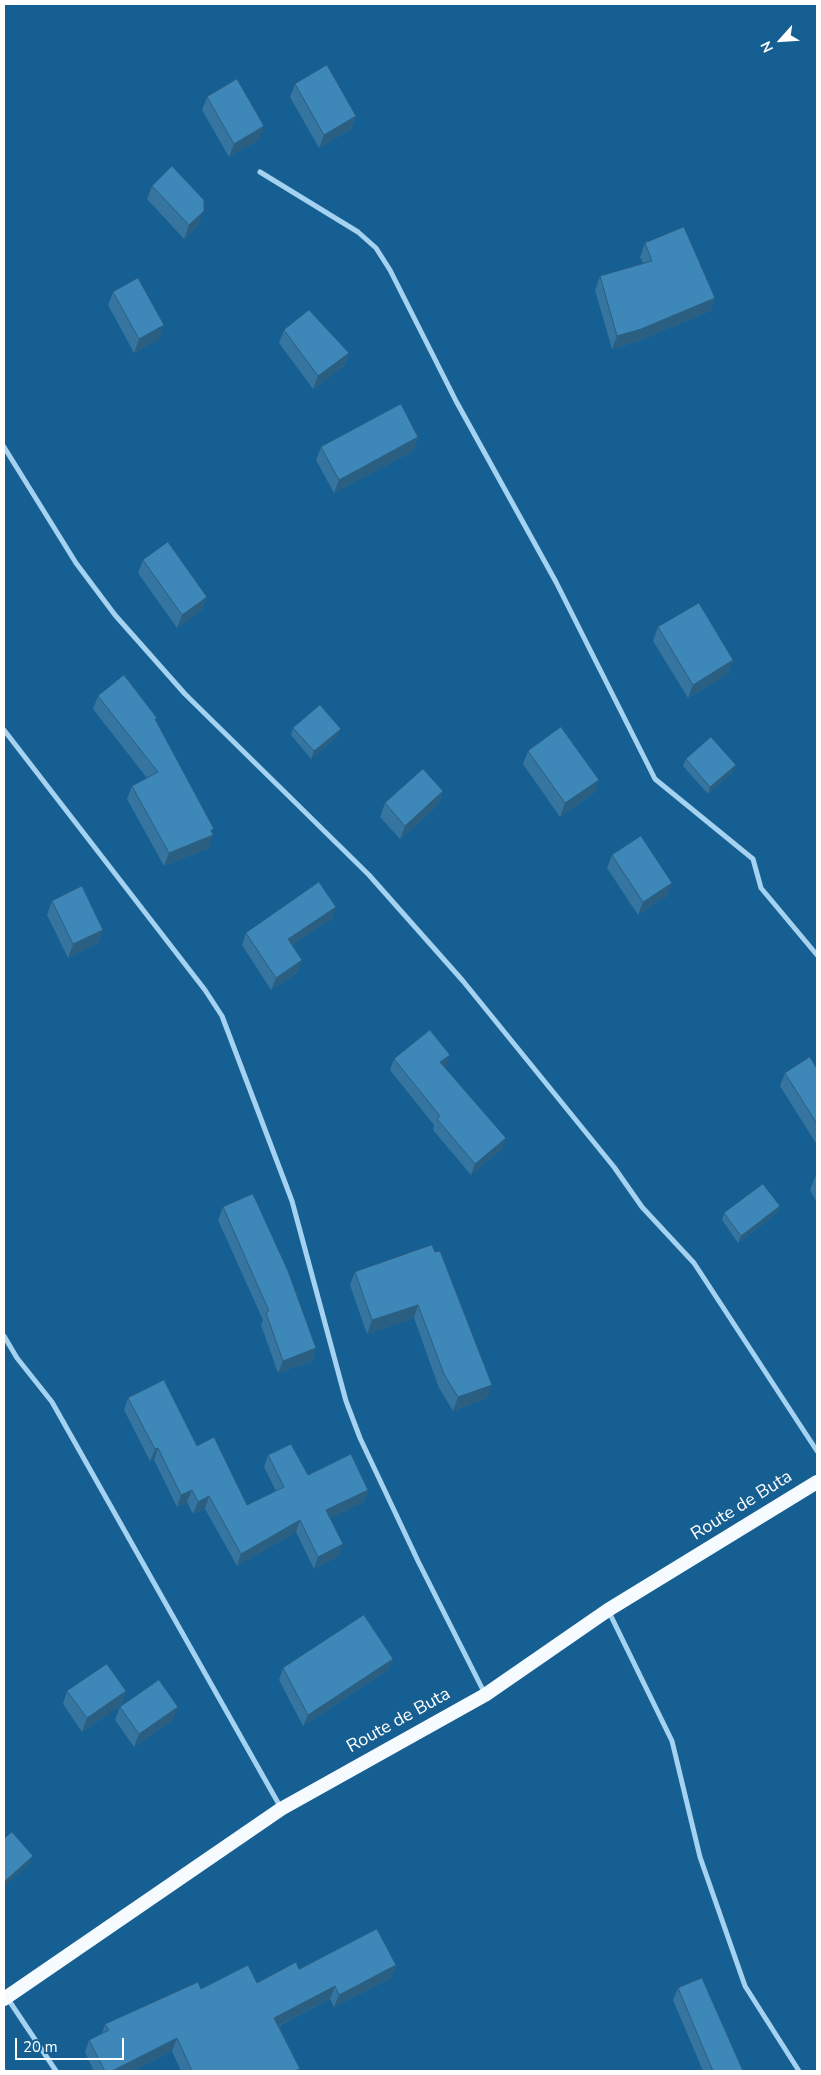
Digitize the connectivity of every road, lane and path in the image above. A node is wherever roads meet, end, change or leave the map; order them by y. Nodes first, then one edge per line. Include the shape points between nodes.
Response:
1 (260, 172) dead end
2 (4, 447) edge
3 (4, 730) edge
4 (817, 954) edge
5 (4, 1336) edge
6 (817, 1451) edge
7 (817, 1482) edge
8 (608, 1610) junction
9 (485, 1695) junction
10 (281, 1809) junction
11 (5, 1998) edge
12 (56, 2071) edge
13 (799, 2071) edge

1 - 4 street via 358,232 376,248 556,582 655,779 753,859 762,888
2 - 6 street via 76,563 115,616 185,694 369,875 463,981 614,1167 642,1207 694,1263
3 - 9 street via 222,1016 292,1201 357,1431
5 - 10 street via 52,1402
7 - 8 highway, Route de Buta
8 - 9 highway, Route de Buta
8 - 13 street via 672,1742 700,1857 745,1986
9 - 10 highway, Route de Buta
10 - 11 highway, Route de Buta
11 - 12 street

